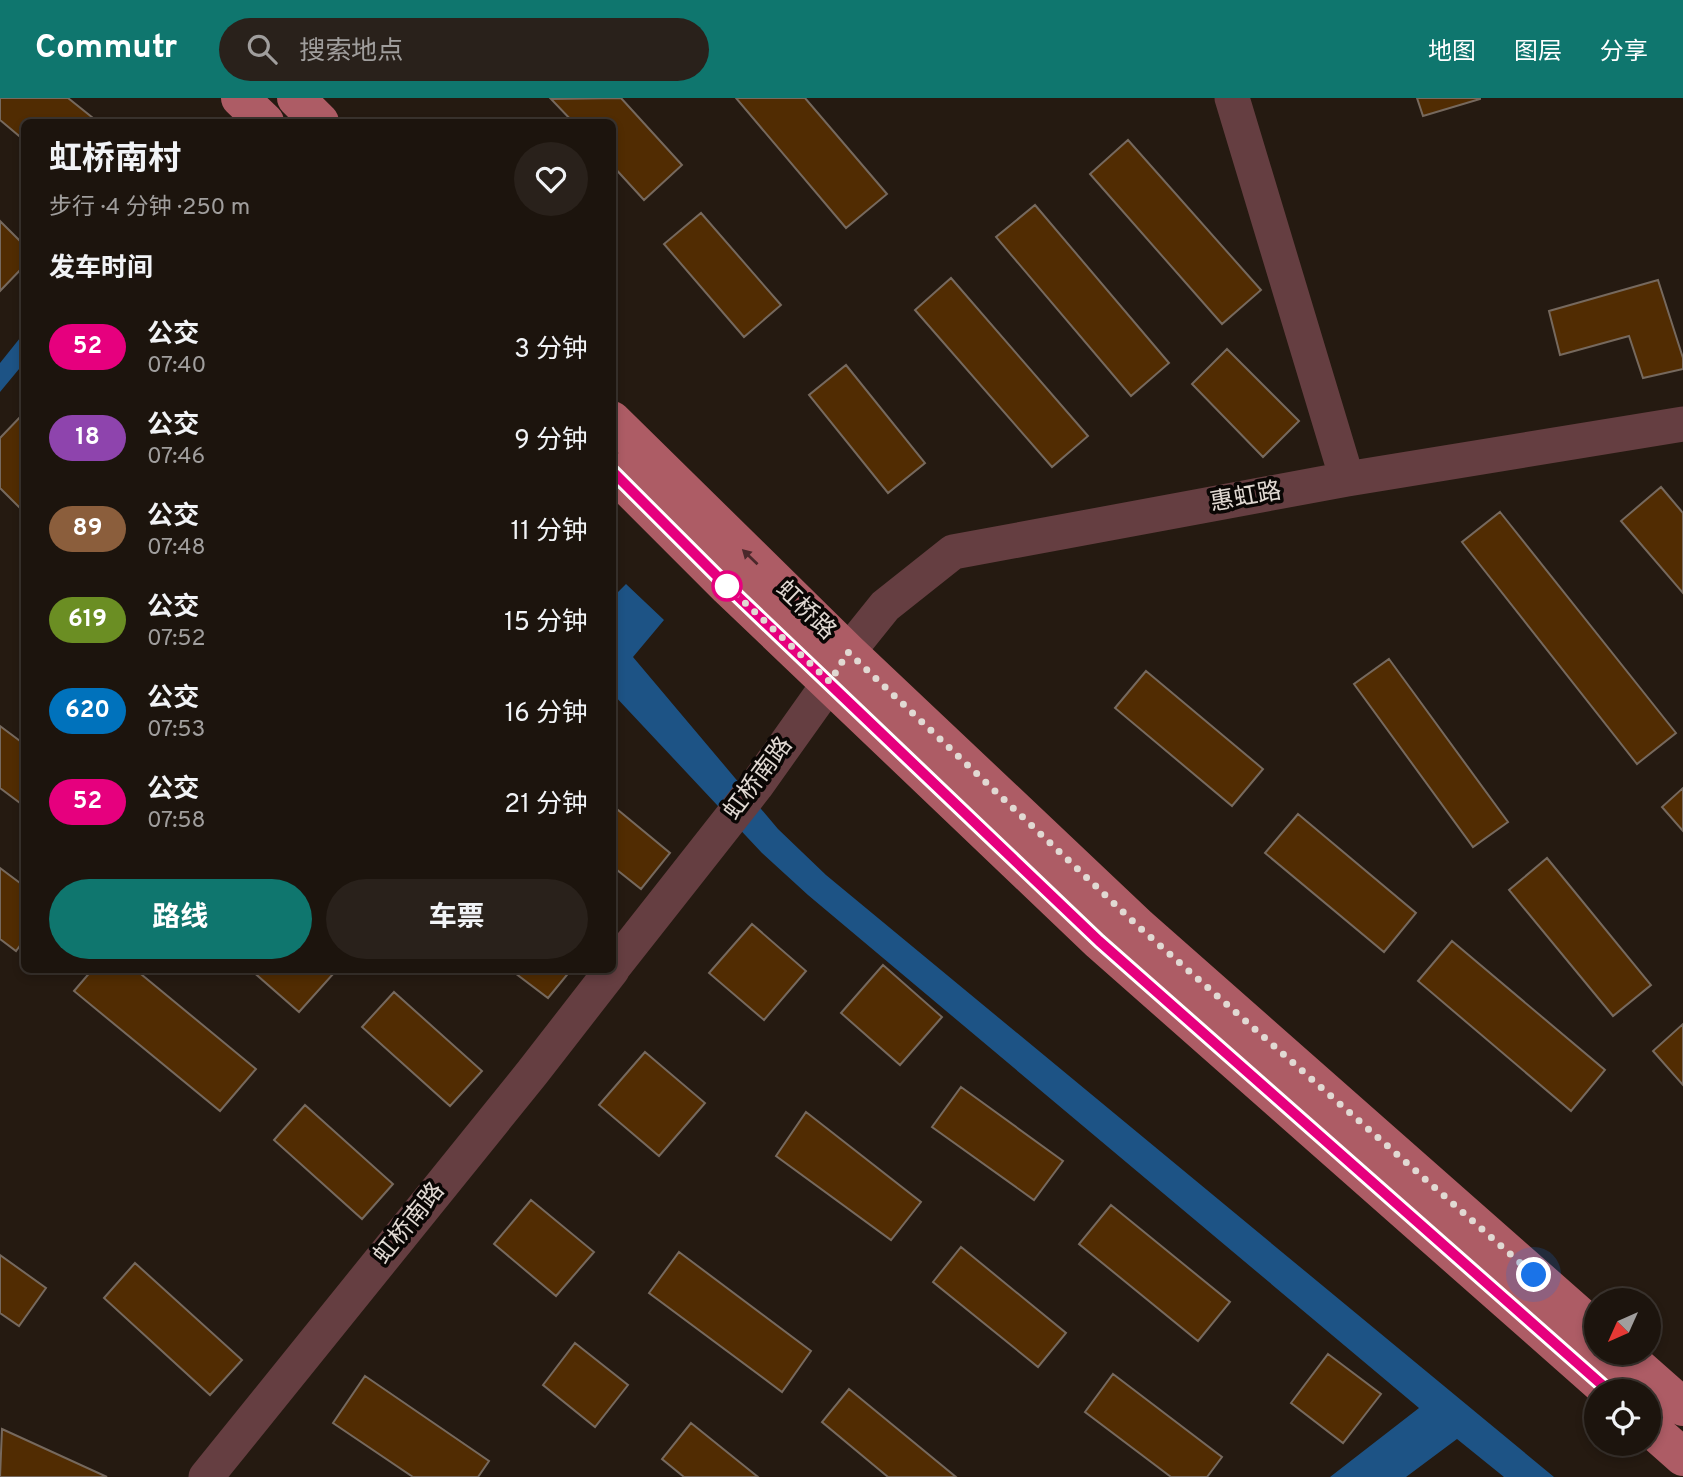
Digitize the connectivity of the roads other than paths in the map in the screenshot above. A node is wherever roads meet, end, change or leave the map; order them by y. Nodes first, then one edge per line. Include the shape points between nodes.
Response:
1 (240, 98) edge
2 (296, 98) edge
3 (1232, 98) edge
4 (262, 119) edge
5 (317, 119) edge
6 (616, 424) edge
7 (1683, 424) edge
8 (616, 475) edge
9 (1347, 479) junction
10 (839, 667) junction
11 (616, 964) edge
12 (609, 973) edge
13 (1584, 1319) edge
14 (1636, 1365) edge
15 (1595, 1379) edge
16 (1683, 1407) edge
17 (1661, 1438) edge
18 (1683, 1457) edge
19 (206, 1477) edge

1 - 4 main road
2 - 5 main road
3 - 9 street
10 -> 6 main road, 虹桥路
7 - 9 street, 惠虹路
8 - 10 main road, 虹桥路 via 728,587
9 - 10 street, 惠虹路 via 953,552 885,606
10 - 11 street, 虹桥南路 via 756,786
10 - 13 main road, 虹桥路
10 - 15 main road, 虹桥路 via 1099,941
12 - 19 street, 虹桥南路
14 - 16 main road
17 - 18 main road

